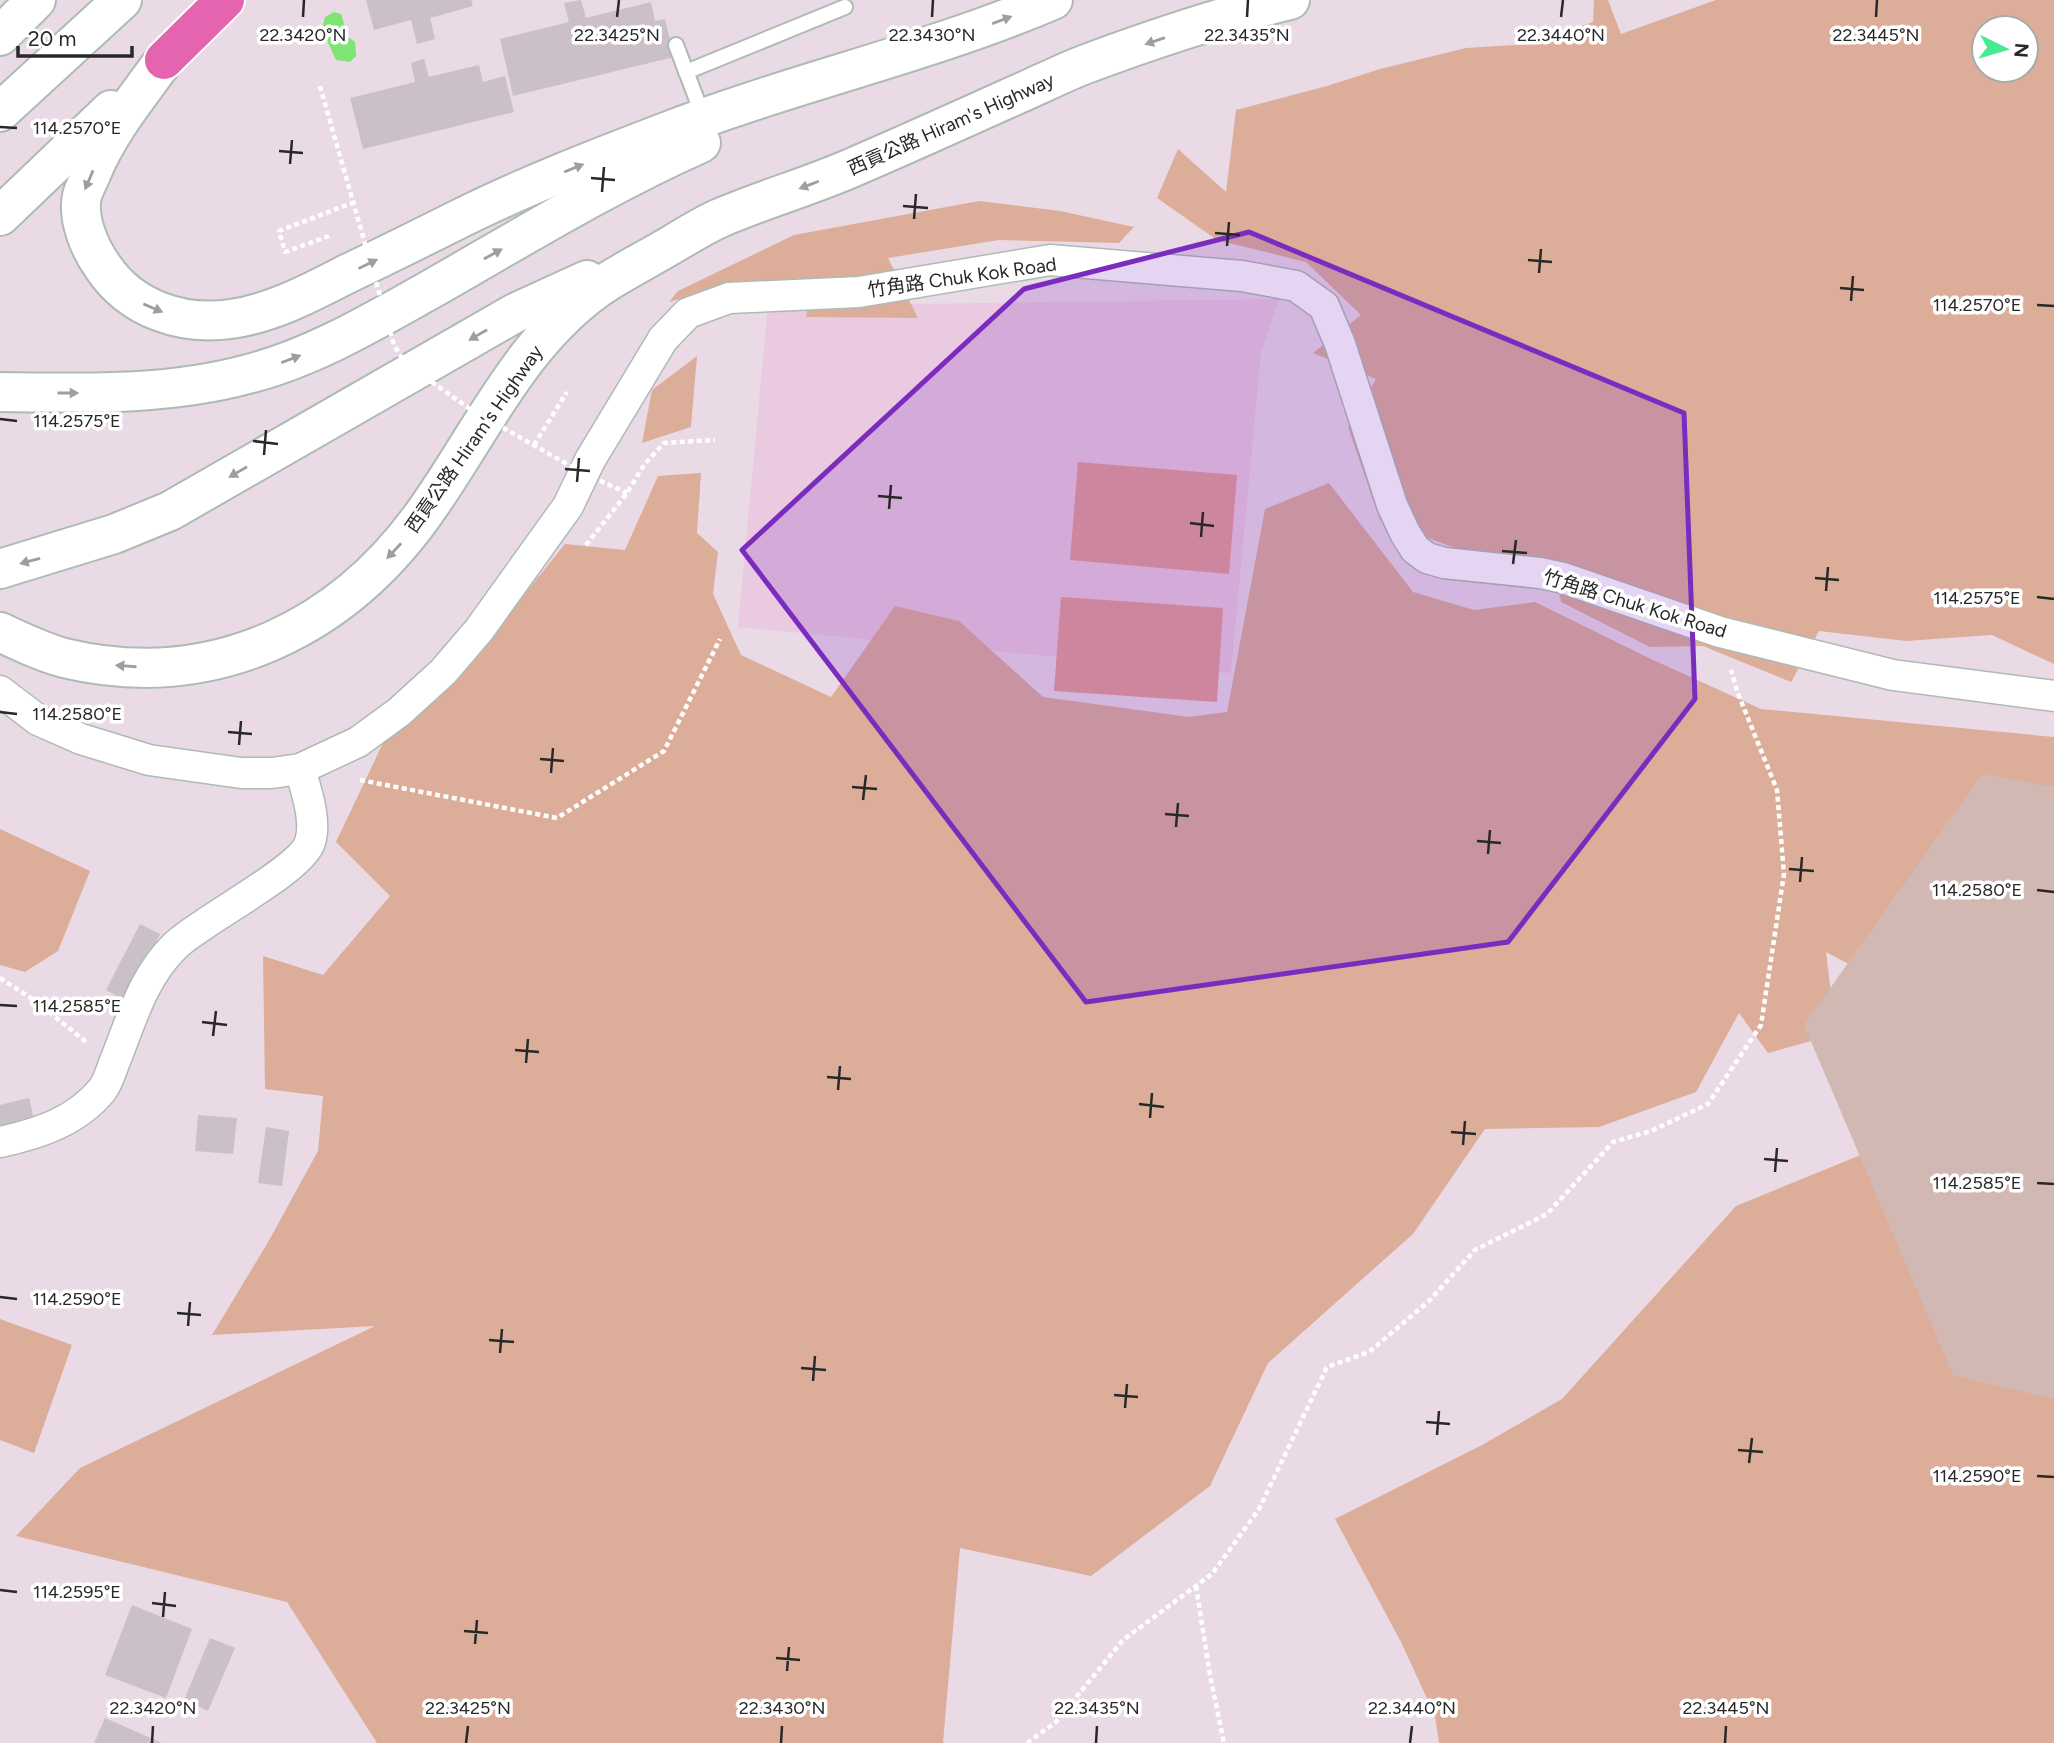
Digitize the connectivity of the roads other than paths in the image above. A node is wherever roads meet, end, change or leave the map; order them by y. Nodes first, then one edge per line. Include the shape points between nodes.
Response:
1 (36, 0) edge
2 (121, 0) edge
3 (225, 0) edge
4 (1053, 0) edge
5 (1290, 0) edge
6 (845, 7) dead end
7 (0, 36) edge
8 (677, 45) dead end
9 (892, 59) junction
10 (164, 60) junction
11 (686, 72) junction
12 (0, 112) edge
13 (704, 118) junction
14 (0, 216) edge
15 (716, 220) junction
16 (0, 392) edge
17 (0, 569) edge
18 (0, 632) edge
19 (0, 691) edge
20 (2054, 696) edge
21 (300, 769) junction
22 (0, 1142) edge

1 - 7 main road
2 - 12 main road
3 - 10 main road
9 -> 4 main road
5 -> 15 main road, 西貢公路 Hiram's Highway via 1238,12 1084,65 849,169
6 - 11 lane
8 - 11 lane
9 - 13 main road
16 -> 9 main road via 139,392 199,386 294,358 378,319 650,168
10 -> 13 main road via 103,146 82,196 82,218 89,242 114,282 133,299 181,318 230,319 279,306 555,176
10 - 14 main road
11 - 13 lane
15 -> 17 main road via 515,313 170,511 114,534
15 -> 18 main road, 西貢公路 Hiram's Highway via 608,282 556,324 508,384 408,535 326,613 266,644 231,656 159,667 95,664 62,657
19 - 21 street, 竹角路 Chuk Kok Road via 38,720 149,760 241,774
20 - 21 street, 竹角路 Chuk Kok Road via 1893,675 1720,632 1563,578 1427,558 1415,549 1392,505 1324,306 1296,286 1242,276 1050,260 859,292 729,298 688,313 663,339 590,460 568,506 479,630 443,672 399,712 358,741
21 - 22 street via 312,822 310,844 268,883 192,932 164,958 137,1004 104,1088 82,1111 31,1135

